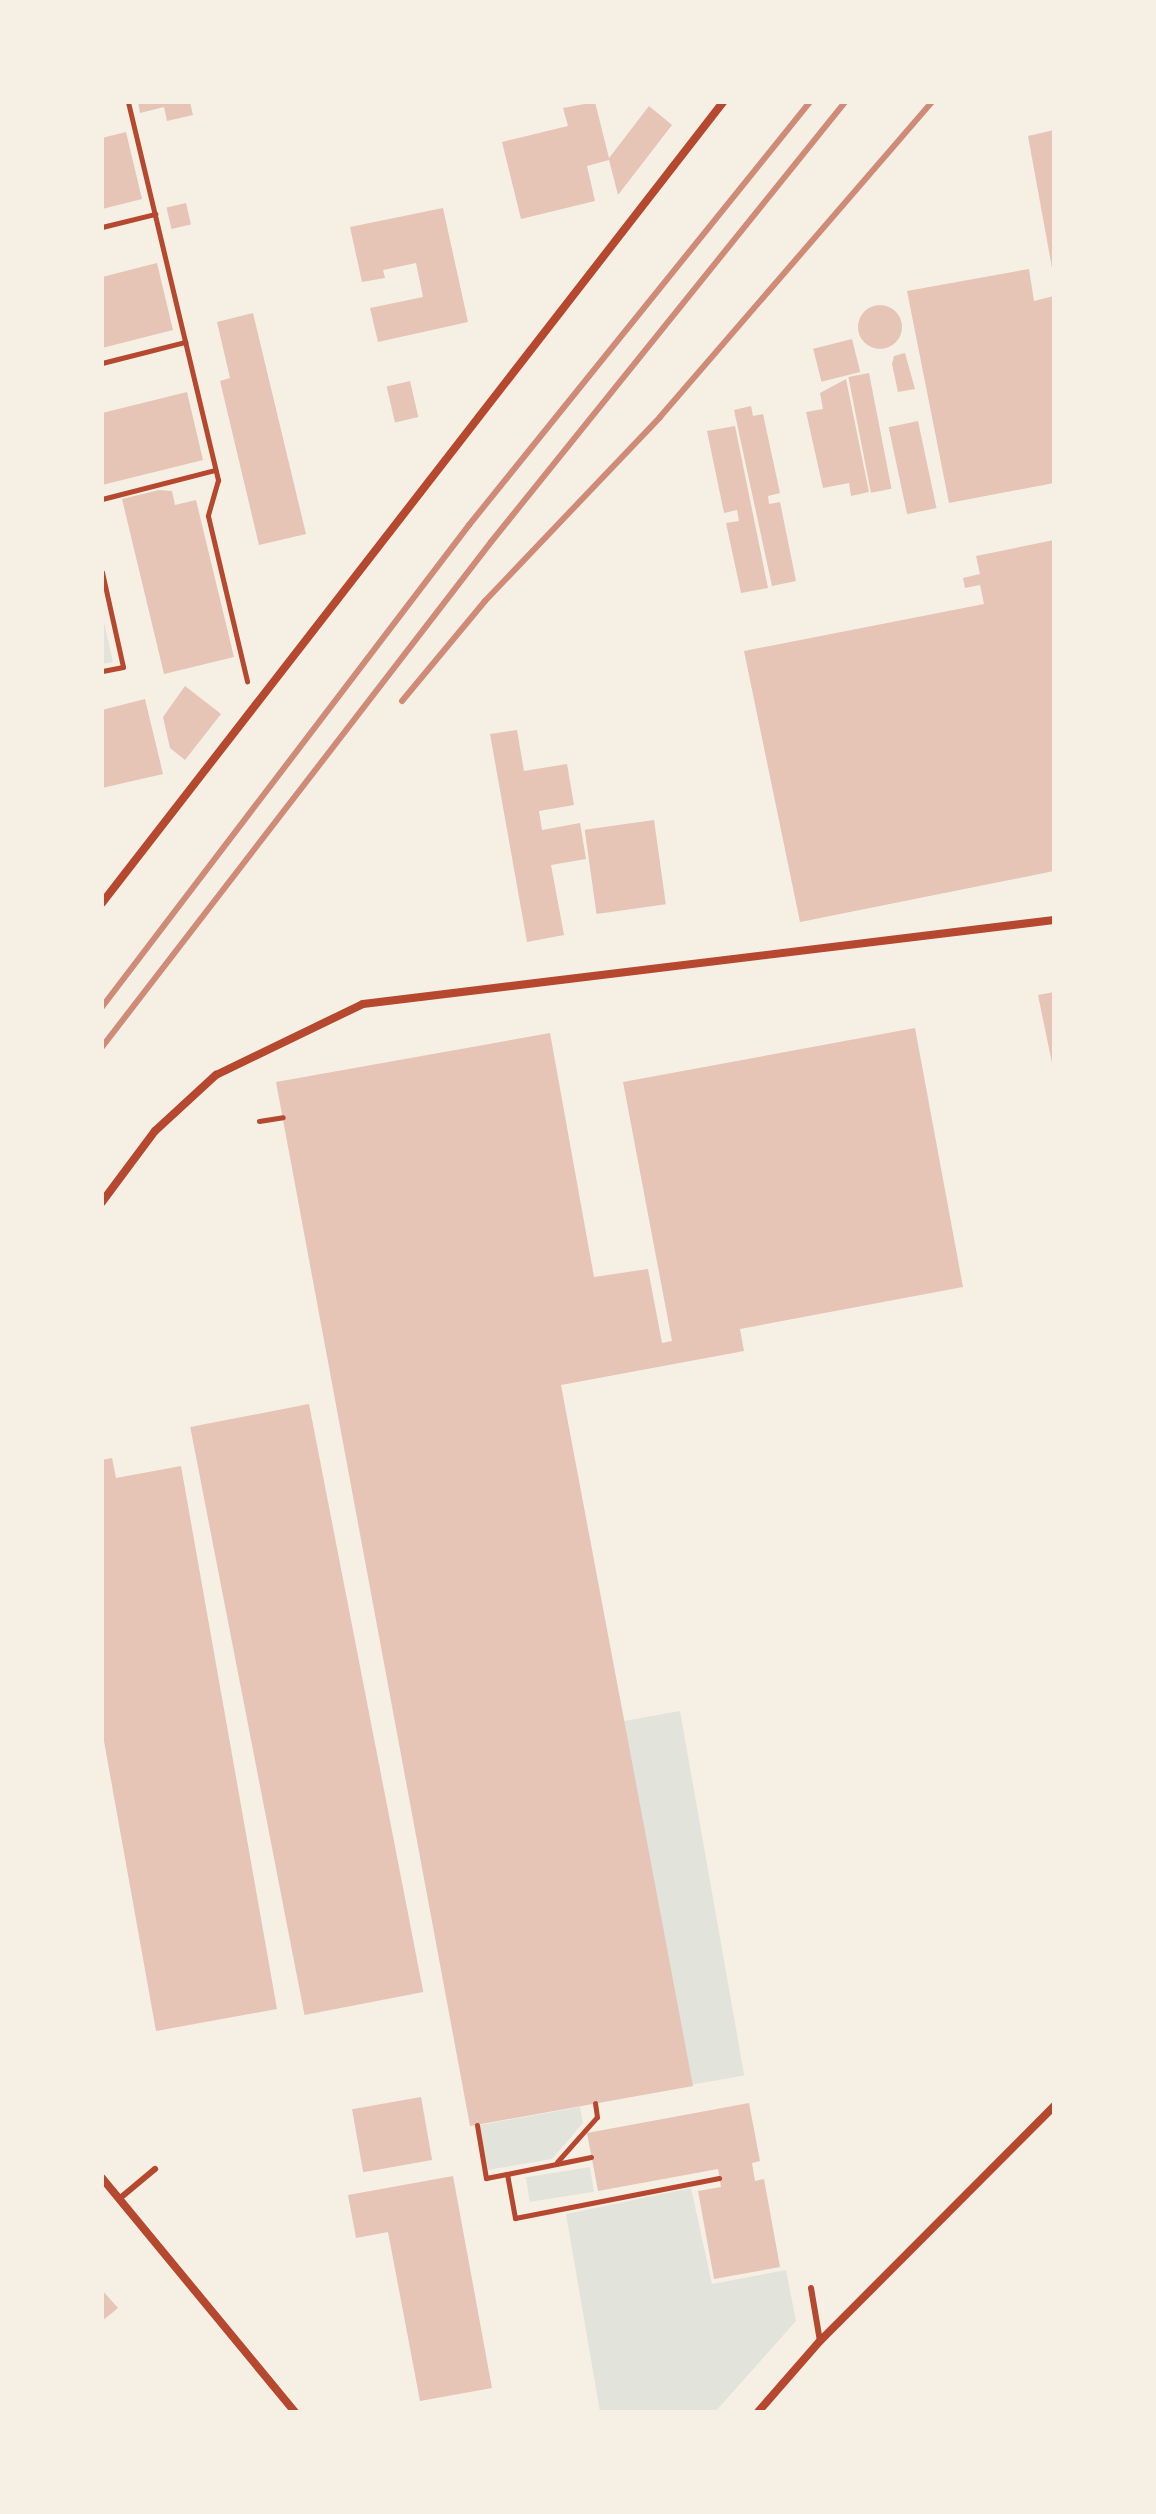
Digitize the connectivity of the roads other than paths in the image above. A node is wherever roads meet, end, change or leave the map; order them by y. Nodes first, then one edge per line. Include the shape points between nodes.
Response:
1 (723, 102) edge
2 (102, 903) edge
3 (1054, 920) edge
4 (102, 1202) edge
5 (1054, 2106) edge
6 (155, 2169) dead end
7 (102, 2178) edge
8 (119, 2199) junction
9 (811, 2288) dead end
10 (820, 2341) junction
11 (295, 2412) edge
12 (758, 2412) edge

1 - 2 street
3 - 4 street via 363,1004 216,1075 155,1131
5 - 10 street
6 - 8 lane
7 - 8 street
8 - 11 street
9 - 10 lane
10 - 12 street

